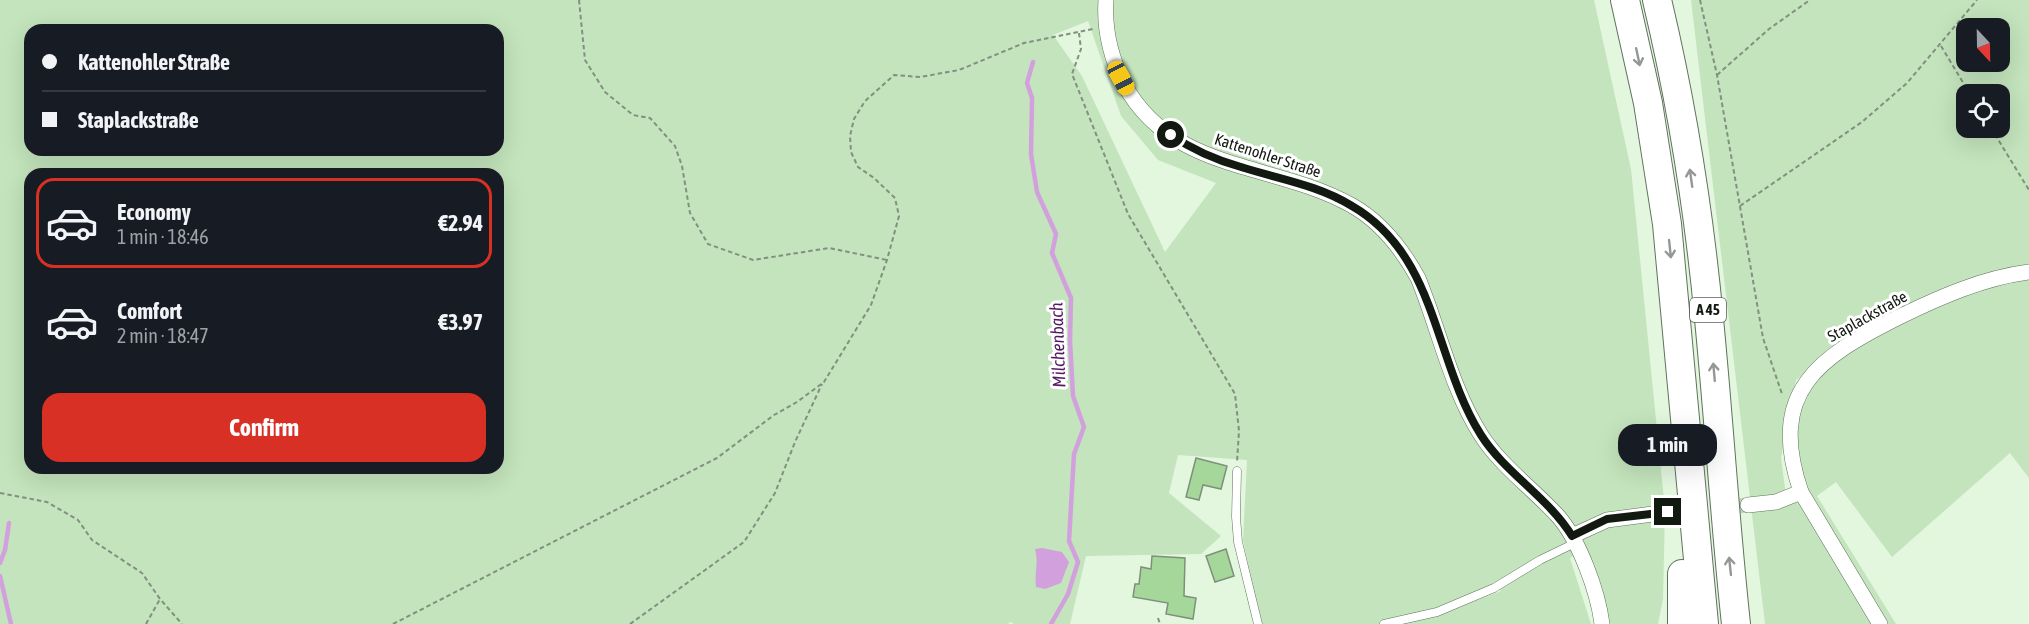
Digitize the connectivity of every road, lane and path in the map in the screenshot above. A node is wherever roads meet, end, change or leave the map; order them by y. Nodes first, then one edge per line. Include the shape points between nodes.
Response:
1 (579, 0) edge
2 (1106, 0) edge
3 (1625, 0) edge
4 (1657, 0) edge
5 (1700, 0) edge
6 (1810, 0) edge
7 (1977, 0) edge
8 (1940, 45) junction
9 (1717, 75) junction
10 (1965, 84) edge
11 (1997, 138) edge
12 (2029, 190) edge
13 (1740, 206) junction
14 (887, 260) junction
15 (2029, 272) edge
16 (824, 382) junction
17 (1795, 406) junction
18 (1689, 469) junction
19 (1237, 471) joint
20 (1801, 492) junction
21 (0, 493) edge
22 (1748, 505) tunnel mouth
23 (1668, 512) tunnel mouth
24 (1573, 540) junction
25 (160, 599) junction
26 (1158, 618) dead end
27 (146, 624) edge
28 (182, 624) edge
29 (393, 624) edge
30 (630, 624) edge
31 (1160, 624) edge
32 (1258, 624) edge
33 (1384, 624) edge
34 (1602, 624) edge
35 (1682, 624) edge
36 (1704, 624) edge
37 (1736, 624) edge
38 (1880, 624) edge

1 - 14 path via 585,60 605,92 633,116 650,118 675,146 690,213 708,244 753,260 829,248
2 - 24 street, Kattenohler Straße via 1115,64 1137,104 1159,127 1209,156 1339,199 1367,216 1394,241 1418,278 1459,391 1482,437 1559,517
3 -> 18 highway, A 45 via 1648,104 1667,224
37 -> 4 highway, A 45 via 1697,219 1680,109
5 - 9 path
6 - 9 path via 1769,29
7 - 8 path
8 - 10 path
8 - 13 path via 1908,83 1862,122
9 - 13 path
11 - 12 path
13 - 17 path via 1763,338 1782,394
14 - 16 path via 871,305
14 - 19 path via 899,216 894,198 858,166 851,152 854,118 866,101 894,75 920,77 959,70 1024,43 1078,33 1081,49 1072,74 1128,214 1235,394 1239,431
15 - 17 street, Staplackstraße via 1955,292 1863,335 1812,374
16 - 29 path via 717,458
16 - 30 path via 775,493 744,542
17 - 20 street, Staplackstraße via 1790,442
18 - 35 highway via 1678,498
18 - 36 highway, A 45
19 - 32 lane via 1238,542
20 - 22 street via 1776,502
20 - 38 street, Staplackstraße
21 - 25 path via 47,501 78,520 92,540 142,573
23 - 24 street via 1607,519
24 - 33 lane via 1494,588 1437,612
24 - 34 street, Kattenohler Straße via 1594,588
25 - 27 path
25 - 28 path
26 - 31 path

